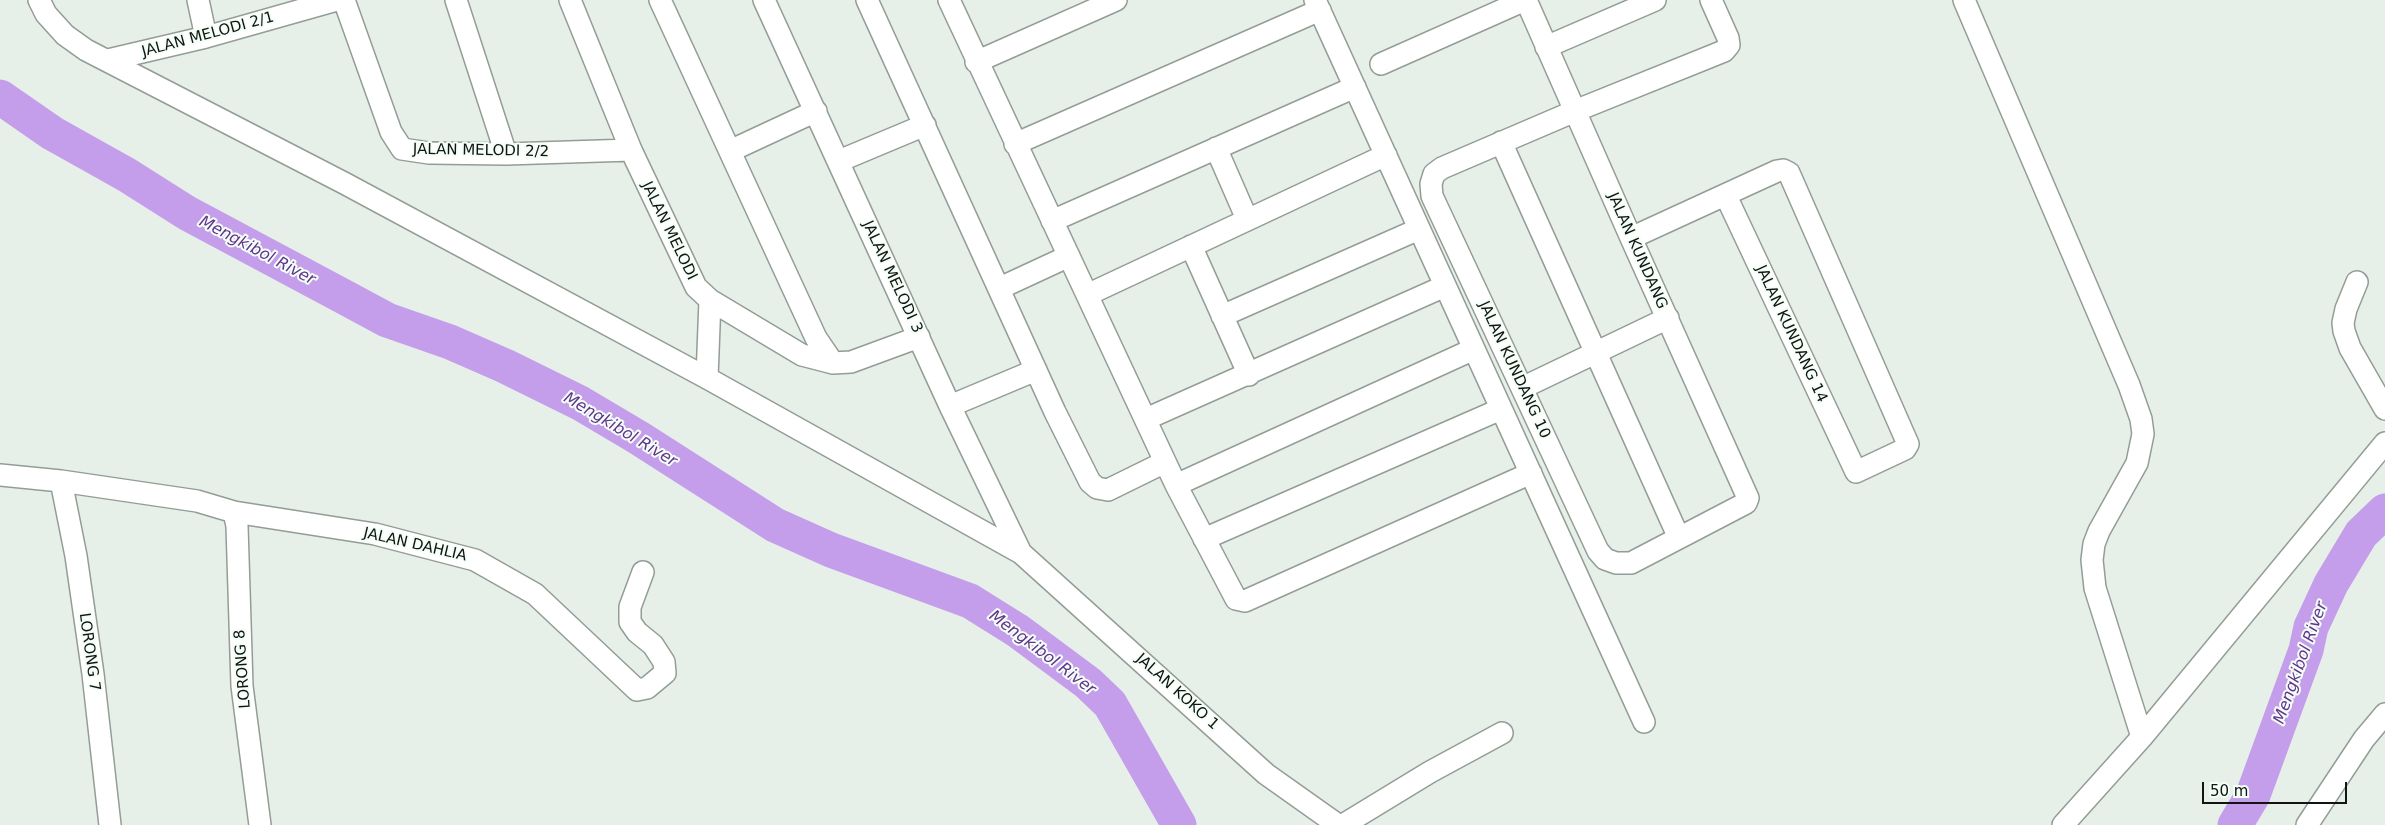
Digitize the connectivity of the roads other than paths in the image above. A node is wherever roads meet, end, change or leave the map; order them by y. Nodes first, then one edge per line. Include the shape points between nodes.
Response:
1 (39, 0) edge
2 (198, 0) edge
3 (337, 0) edge
4 (344, 0) edge
5 (456, 0) edge
6 (570, 0) edge
7 (660, 0) edge
8 (764, 0) edge
9 (867, 0) edge
10 (949, 0) edge
11 (1116, 0) edge
12 (1525, 0) edge
13 (1655, 0) edge
14 (1711, 0) edge
15 (1964, 0) edge
16 (1318, 5) edge
17 (206, 37) junction
18 (1546, 46) junction
19 (108, 60) junction
20 (976, 62) junction
21 (1382, 64) dead end
22 (1355, 87) junction
23 (816, 111) junction
24 (1575, 111) junction
25 (926, 125) junction
26 (1501, 142) junction
27 (1015, 144) junction
28 (1216, 148) junction
29 (631, 150) junction
30 (730, 151) junction
31 (506, 154) junction
32 (1386, 156) junction
33 (839, 161) junction
34 (1726, 196) junction
35 (1248, 219) junction
36 (1052, 221) junction
37 (1419, 229) junction
38 (1631, 238) junction
39 (1191, 246) junction
40 (1069, 256) junction
41 (2357, 282) dead end
42 (1446, 286) junction
43 (1000, 288) junction
44 (1087, 294) junction
45 (710, 300) junction
46 (1222, 316) junction
47 (1668, 318) junction
48 (919, 337) junction
49 (1474, 349) junction
50 (1596, 352) junction
51 (833, 363) junction
52 (1036, 370) junction
53 (1249, 375) junction
54 (707, 378) junction
55 (1522, 388) junction
56 (950, 406) junction
57 (1502, 409) junction
58 (2385, 409) edge
59 (1146, 419) junction
60 (2385, 443) edge
61 (1165, 462) junction
62 (1531, 473) junction
63 (0, 475) edge
64 (61, 481) junction
65 (1176, 485) junction
66 (1748, 501) joint
67 (234, 512) junction
68 (1679, 538) junction
69 (1204, 539) junction
70 (1021, 553) junction
71 (643, 572) dead end
72 (2385, 714) edge
73 (1644, 722) dead end
74 (1502, 733) dead end
75 (2142, 737) junction
76 (110, 825) edge
77 (260, 825) edge
78 (1338, 825) edge
79 (1343, 825) edge
80 (2064, 825) edge
81 (2308, 825) edge

1 - 19 street via 46,14 65,35
2 - 17 street
3 - 17 street, JALAN MELODI 2/1
4 - 31 street, JALAN MELODI 2/2 via 391,132 402,149 429,153
5 - 31 street
6 - 29 street, JALAN MELODI
7 - 30 street
8 - 23 street, JALAN MELODI 3
9 - 25 street
10 - 20 street
11 - 20 street
12 - 18 street, JALAN KUNDANG
12 - 21 street
13 - 18 street
14 - 24 street, JALAN KUNDANG 10 via 1728,38 1729,44 1724,51
15 - 75 street via 2141,419 2143,434 2137,463 2099,531 2092,560 2095,588
16 - 22 street
16 - 27 street
17 - 19 street, JALAN MELODI 2/1
18 - 24 street, JALAN KUNDANG
19 - 54 street
20 - 27 street
22 - 28 street
22 - 32 street
23 - 30 street
23 - 33 street, JALAN MELODI 3
24 - 26 street, JALAN KUNDANG 10
24 - 38 street, JALAN KUNDANG
25 - 33 street
25 - 43 street
26 - 50 street
26 - 55 street, JALAN KUNDANG 10 via 1434,174 1432,196
27 - 36 street
28 - 35 street
28 - 36 street
29 - 31 street, JALAN MELODI 2/2
29 - 45 street, JALAN MELODI via 696,286
30 - 51 street via 816,338
32 - 35 street
32 - 37 street
33 - 48 street, JALAN MELODI 3
34 - 34 street, JALAN KUNDANG 14 via 1777,172 1783,170 1789,174 1908,444 1905,449 1856,472
34 - 38 street
35 - 39 street
36 - 40 street
37 - 42 street
37 - 46 street
38 - 47 street, JALAN KUNDANG
39 - 44 street
39 - 46 street
40 - 43 street
40 - 44 street
41 - 58 street via 2346,309 2344,331 2350,348
42 - 49 street
42 - 53 street
43 - 52 street
44 - 59 street
45 - 51 street, JALAN MELODI via 802,355
45 - 54 street
46 - 53 street
47 - 50 street
47 - 66 street, JALAN KUNDANG
48 - 51 street, JALAN MELODI via 851,362
48 - 56 street, JALAN MELODI 3
49 - 57 street
49 - 65 street
50 - 55 street
50 - 68 street
52 - 56 street
52 - 61 street via 1083,472 1096,488 1108,490
53 - 59 street
54 - 70 street
55 - 68 street, JALAN KUNDANG 10 via 1598,551 1605,559 1631,563
56 - 70 street, JALAN MELODI 3
57 - 62 street
57 - 69 street
59 - 61 street
60 - 75 street
61 - 65 street
62 - 69 street via 1245,601 1232,595
62 - 73 street
63 - 64 street, JALAN DAHLIA
64 - 67 street, JALAN DAHLIA via 197,500
64 - 76 street, LORONG 7 via 76,556 93,674
65 - 69 street
66 - 68 street, JALAN KUNDANG 10
67 - 71 street, JALAN DAHLIA via 375,534 475,560 535,594 637,690 647,688 665,673 664,662 653,645 630,622 630,607
67 - 77 street, LORONG 8 via 242,686
70 - 78 street, JALAN KOKO 1 via 1266,774
72 - 81 street via 2364,739
74 - 79 street
75 - 80 street

